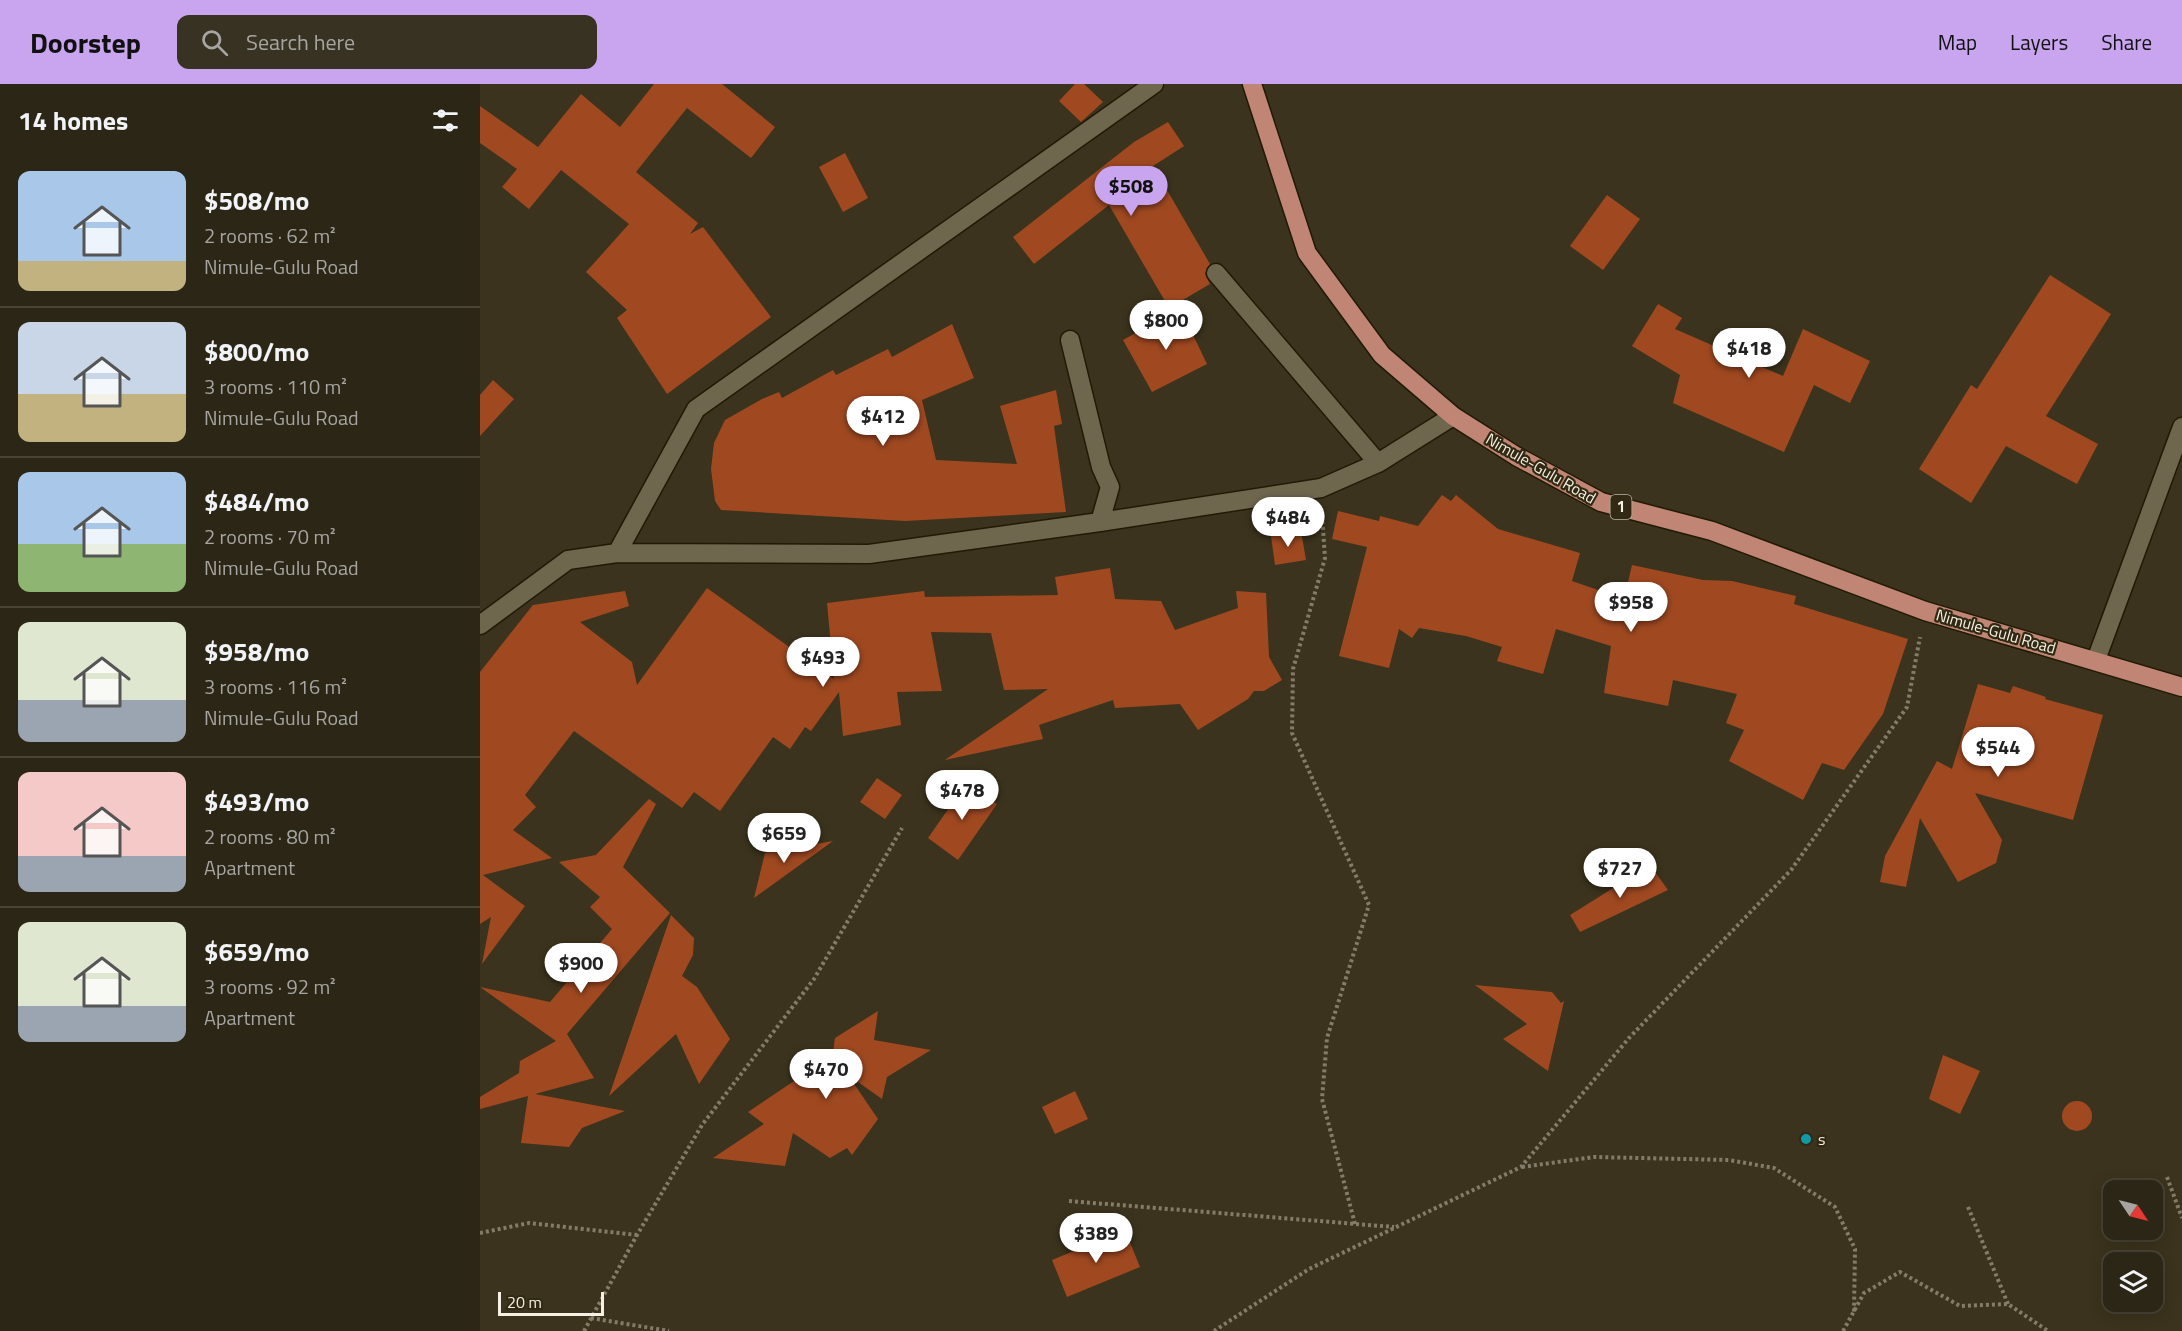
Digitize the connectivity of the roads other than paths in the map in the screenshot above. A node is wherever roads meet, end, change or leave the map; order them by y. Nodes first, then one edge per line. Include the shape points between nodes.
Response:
1 (1154, 84) edge
2 (1252, 84) edge
3 (1216, 273) dead end
4 (1070, 340) dead end
5 (1453, 416) junction
6 (2182, 427) edge
7 (1378, 462) junction
8 (1100, 522) junction
9 (617, 553) junction
10 (480, 625) edge
11 (2096, 660) junction
12 (2182, 687) edge

1 - 9 street via 696,409
2 - 5 main road, Nimule-Gulu Road / 1 via 1307,254 1382,355
3 - 7 street
4 - 8 street via 1101,467 1110,488
5 - 7 street
5 - 11 main road, Nimule-Gulu Road / 1 via 1600,502 1712,531 1925,611
6 - 11 street
7 - 8 street via 1321,488
8 - 9 street via 869,554
9 - 10 street via 568,560
11 - 12 main road, Nimule-Gulu Road / 1

